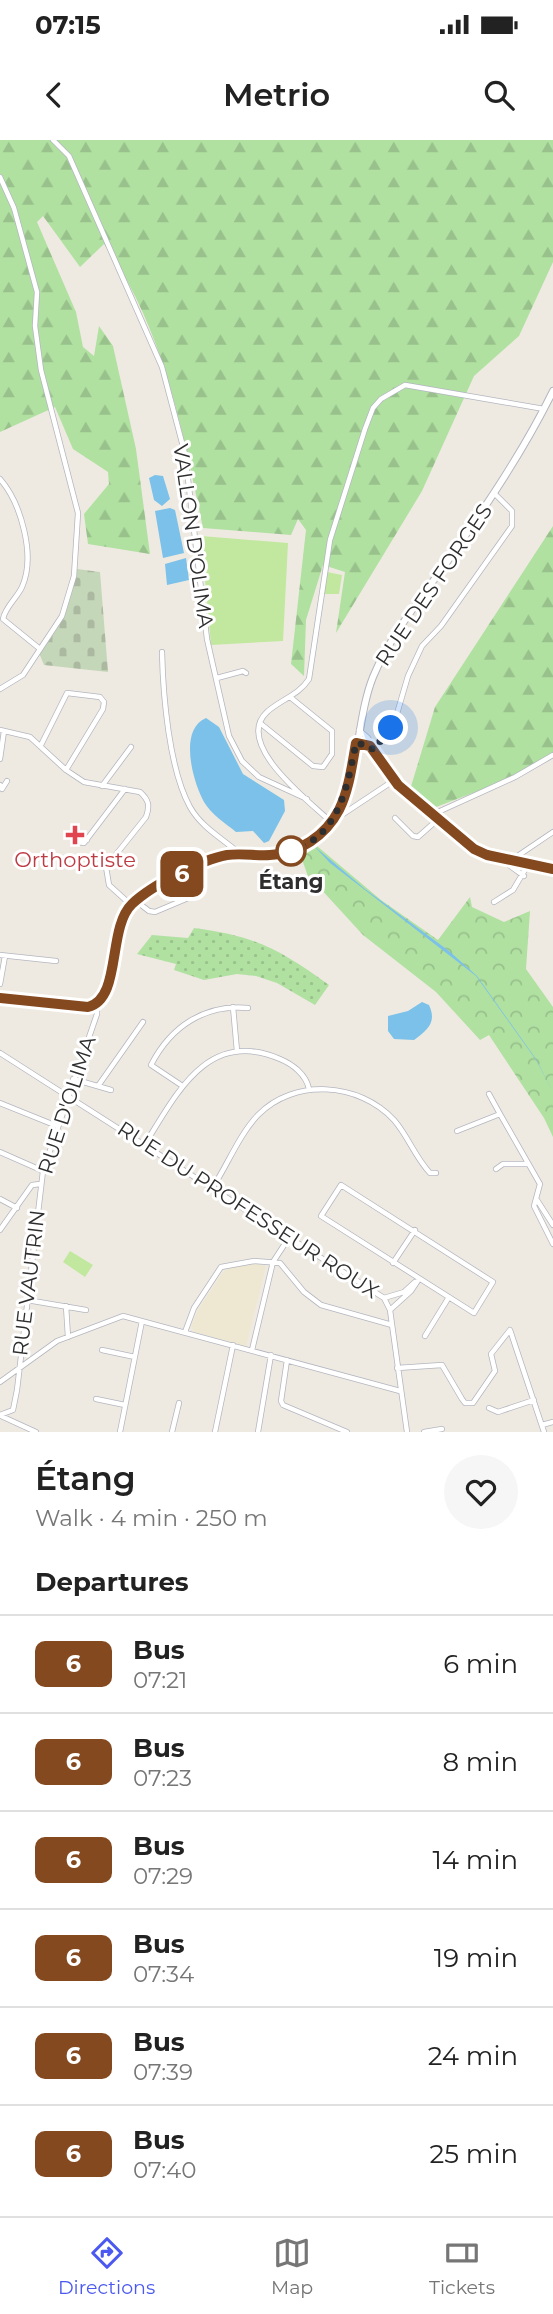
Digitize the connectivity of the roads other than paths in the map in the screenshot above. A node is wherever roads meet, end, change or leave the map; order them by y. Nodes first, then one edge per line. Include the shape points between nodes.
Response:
1 (53, 140) edge
2 (0, 177) edge
3 (553, 391) edge
4 (544, 409) junction
5 (0, 479) edge
6 (495, 494) junction
7 (40, 649) junction
8 (162, 652) dead end
9 (246, 673) dead end
10 (217, 678) junction
11 (0, 689) edge
12 (290, 697) junction
13 (260, 723) junction
14 (2, 730) edge
15 (359, 730) junction
16 (356, 743) junction
17 (41, 745) junction
18 (131, 747) dead end
19 (372, 748) junction
20 (553, 755) edge
21 (0, 759) edge
22 (66, 770) junction
23 (7, 781) dead end
24 (393, 781) junction
25 (0, 785) edge
26 (102, 786) junction
27 (125, 789) junction
28 (307, 799) junction
29 (437, 816) junction
30 (395, 818) dead end
31 (331, 822) junction
32 (553, 832) edge
33 (87, 840) dead end
34 (237, 854) junction
35 (500, 858) junction
36 (516, 861) junction
37 (529, 863) junction
38 (553, 869) edge
39 (524, 876) junction
40 (192, 896) dead end
41 (494, 902) dead end
42 (133, 903) junction
43 (2, 955) edge
44 (56, 961) dead end
45 (0, 984) edge
46 (0, 998) edge
47 (97, 1004) junction
48 (233, 1007) junction
49 (248, 1008) dead end
50 (143, 1022) dead end
51 (237, 1051) junction
52 (0, 1053) edge
53 (73, 1079) junction
54 (98, 1086) junction
55 (181, 1086) junction
56 (309, 1088) junction
57 (111, 1090) dead end
58 (489, 1094) dead end
59 (67, 1095) junction
60 (0, 1103) edge
61 (500, 1114) junction
62 (57, 1126) junction
63 (457, 1131) dead end
64 (145, 1144) junction
65 (0, 1152) edge
66 (528, 1164) junction
67 (496, 1169) dead end
68 (43, 1171) junction
69 (436, 1173) dead end
70 (40, 1184) junction
71 (213, 1188) junction
72 (0, 1199) edge
73 (537, 1200) junction
74 (17, 1208) junction
75 (553, 1225) edge
76 (0, 1230) edge
77 (415, 1230) junction
78 (290, 1236) junction
79 (553, 1244) edge
80 (273, 1262) junction
81 (394, 1263) junction
82 (419, 1279) junction
83 (384, 1297) junction
84 (449, 1297) junction
85 (27, 1300) junction
86 (66, 1306) junction
87 (86, 1310) dead end
88 (390, 1310) junction
89 (142, 1321) junction
90 (392, 1325) junction
91 (185, 1332) junction
92 (425, 1336) dead end
93 (68, 1337) junction
94 (233, 1345) junction
95 (102, 1350) dead end
96 (252, 1350) junction
97 (271, 1355) junction
98 (135, 1357) junction
99 (287, 1360) junction
100 (20, 1366) junction
101 (397, 1368) junction
102 (0, 1382) edge
103 (400, 1391) junction
104 (96, 1399) dead end
105 (534, 1399) junction
106 (179, 1403) dead end
107 (125, 1405) junction
108 (489, 1408) dead end
109 (0, 1415) edge
110 (553, 1422) edge
111 (542, 1425) junction
112 (442, 1429) dead end
113 (36, 1432) edge
114 (120, 1432) edge
115 (172, 1432) edge
116 (215, 1432) edge
117 (258, 1432) edge
118 (346, 1432) edge
119 (407, 1432) edge
120 (424, 1432) edge
121 (544, 1432) edge

1 - 10 street, VALLON D'OLIMA via 69,156 162,367 185,454 207,639
2 - 7 street via 37,292 35,326 41,370 78,513 68,602 55,631
3 - 4 main road, RUE DES FORGES
4 - 6 main road, RUE DES FORGES
4 - 12 street via 405,385 373,408 330,540 309,679
5 - 7 street via 16,501 26,556 23,584 3,619
6 - 15 main road, RUE DES FORGES via 383,658
6 - 19 street via 512,511 512,526 422,646 396,717
7 - 11 street via 23,675
8 - 34 street via 168,726 189,805
9 - 10 street
10 - 28 street, VALLON D'OLIMA via 229,736 242,761 270,785
12 - 13 street via 266,713
12 - 13 street via 332,731 332,754 323,767 313,766
13 - 28 street via 261,750
14 - 17 street via 30,737
14 - 21 street
15 - 16 main road, RUE DES FORGES
15 - 19 street
16 - 19 street
16 - 31 main road, RUE DES FORGES via 343,801
17 - 22 street
17 - 22 street via 67,693 100,697 103,709
18 - 26 street
19 - 24 street
20 - 29 street
22 - 26 street via 84,782
23 - 25 street via 2,789
24 - 29 street
24 - 31 street
26 - 27 street
27 - 33 street
27 - 42 street via 140,792 149,808 111,857 105,878
28 - 31 street, VALLON D'OLIMA
29 - 30 street via 418,837
29 - 35 street via 474,849
31 - 34 main road, RUE DES FORGES via 294,850
32 - 36 street
34 - 42 main road, RUE DES FORGES via 201,864
35 - 36 street
35 - 39 street
36 - 37 street
37 - 38 street
37 - 39 street
39 - 41 street
40 - 42 street via 155,912
42 - 47 main road via 118,930 107,988
43 - 44 street
43 - 45 street
46 - 47 main road via 88,1007
47 - 53 street, RUE D'OLIMA
48 - 49 street
48 - 51 street
48 - 55 street via 198,1015 169,1036 151,1065
50 - 54 street
51 - 55 street via 206,1062
51 - 56 street via 285,1061 298,1070
52 - 59 street, RUE DU PROFESSEUR ROUX
53 - 54 street
53 - 59 street, RUE D'OLIMA
54 - 57 street
55 - 64 street
56 - 69 street via 355,1094 383,1111 418,1161 429,1173
56 - 71 street via 259,1114
58 - 61 street
59 - 62 street, RUE D'OLIMA
59 - 64 street, RUE DU PROFESSEUR ROUX
60 - 62 street
61 - 63 street
61 - 66 street
62 - 68 street, RUE D'OLIMA
64 - 71 street, RUE DU PROFESSEUR ROUX
65 - 68 street
66 - 67 street via 503,1164
66 - 73 street via 540,1184
68 - 70 street, RUE D'OLIMA
70 - 74 street, RUE D'OLIMA via 32,1185
70 - 85 street, RUE VAUTRIN
71 - 78 street, RUE DU PROFESSEUR ROUX
72 - 74 street
73 - 75 street
73 - 79 street via 534,1206
74 - 76 street, RUE D'OLIMA
77 - 81 street
77 - 81 street via 341,1185 321,1216
77 - 84 street via 493,1282 474,1313
78 - 80 street
78 - 83 street, RUE DU PROFESSEUR ROUX
80 - 90 street via 291,1273 304,1292 321,1305
80 - 91 street via 240,1262 221,1268 194,1308
80 - 96 street
81 - 82 street
82 - 83 street via 404,1292
82 - 84 street
82 - 88 street
83 - 88 street, RUE DU PROFESSEUR ROUX
84 - 92 street
85 - 86 street
85 - 100 street, RUE VAUTRIN
86 - 87 street
86 - 93 street
88 - 90 street, RUE DU PROFESSEUR ROUX
89 - 91 street
89 - 93 street via 123,1316
89 - 98 street
90 - 101 street, RUE DU PROFESSEUR ROUX
91 - 94 street
93 - 100 street
94 - 96 street
94 - 116 street
95 - 98 street
96 - 97 street
97 - 99 street
97 - 117 street
98 - 107 street
99 - 103 street
99 - 118 street via 283,1405
100 - 102 street
100 - 109 street, RUE VAUTRIN via 13,1410
101 - 103 street, RUE DU PROFESSEUR ROUX
101 - 105 street via 442,1365 465,1403 473,1403 495,1371 491,1354 510,1330
103 - 119 street, RUE DU PROFESSEUR ROUX
104 - 107 street
105 - 108 street via 498,1412
105 - 111 street
106 - 115 street
107 - 114 street
109 - 113 street
110 - 111 street
111 - 121 street
112 - 120 street

